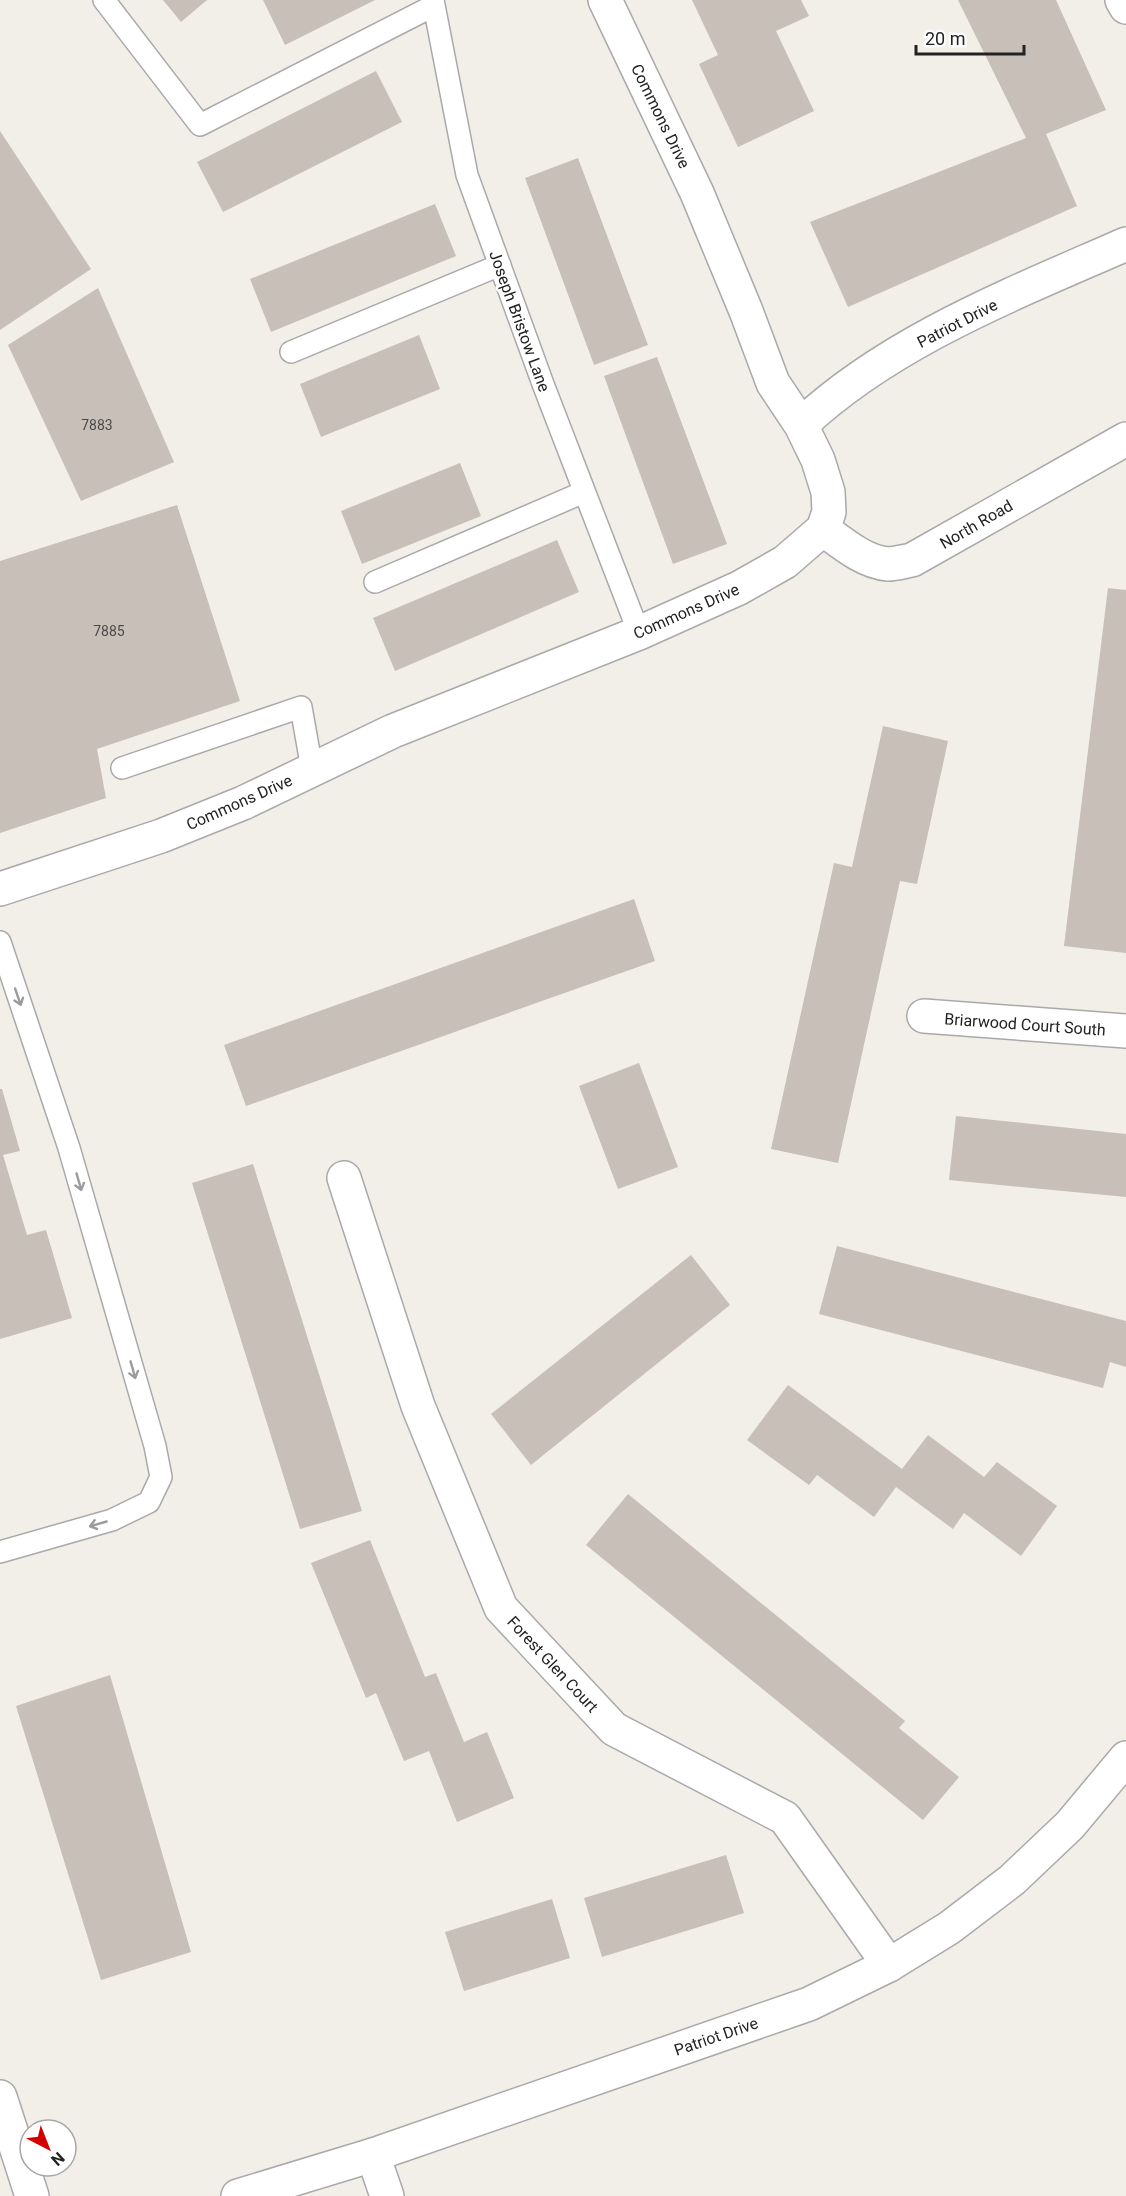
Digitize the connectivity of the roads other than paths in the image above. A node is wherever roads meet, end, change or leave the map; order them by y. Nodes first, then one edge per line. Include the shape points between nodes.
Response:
1 (104, 0) edge
2 (605, 0) edge
3 (1122, 0) edge
4 (433, 3) edge
5 (1126, 7) edge
6 (1126, 244) edge
7 (500, 265) junction
8 (291, 352) dead end
9 (801, 425) junction
10 (1126, 439) edge
11 (585, 492) junction
12 (823, 529) junction
13 (375, 582) dead end
14 (639, 633) junction
15 (122, 768) dead end
16 (312, 769) junction
17 (0, 889) edge
18 (0, 942) edge
19 (924, 1016) dead end
20 (1126, 1031) edge
21 (344, 1178) dead end
22 (0, 1552) edge
23 (1123, 1767) edge
24 (889, 1965) junction
25 (0, 2097) edge
26 (373, 2155) junction
27 (32, 2196) edge
28 (238, 2196) edge
29 (387, 2196) edge

1 - 4 lane via 200,125
2 - 9 street, Commons Drive via 697,193 773,383
3 - 5 street
4 - 7 lane, Joseph Bristow Lane via 467,175
6 - 9 street, Patriot Drive via 919,342 852,383
7 - 8 lane
7 - 11 lane, Joseph Bristow Lane
9 - 12 street, Commons Drive via 828,492 830,512
10 - 12 street, North Road via 912,560 888,564 870,559
11 - 13 lane
11 - 14 lane, Joseph Bristow Lane
12 - 14 street, Commons Drive via 785,562 739,588
14 - 16 street, Commons Drive via 393,731
15 - 16 lane via 301,707
16 - 17 street, Commons Drive via 243,803 161,836
18 -> 22 lane via 69,1148 162,1477 149,1502 112,1520
19 - 20 street, Briarwood Court South
21 - 24 street, Forest Glen Court via 418,1406 501,1608 614,1730 785,1818
23 - 24 street, Patriot Drive via 1012,1880 949,1928
24 - 26 street, Patriot Drive via 809,2004
25 - 27 street
26 - 28 street, Patriot Drive
26 - 29 street

